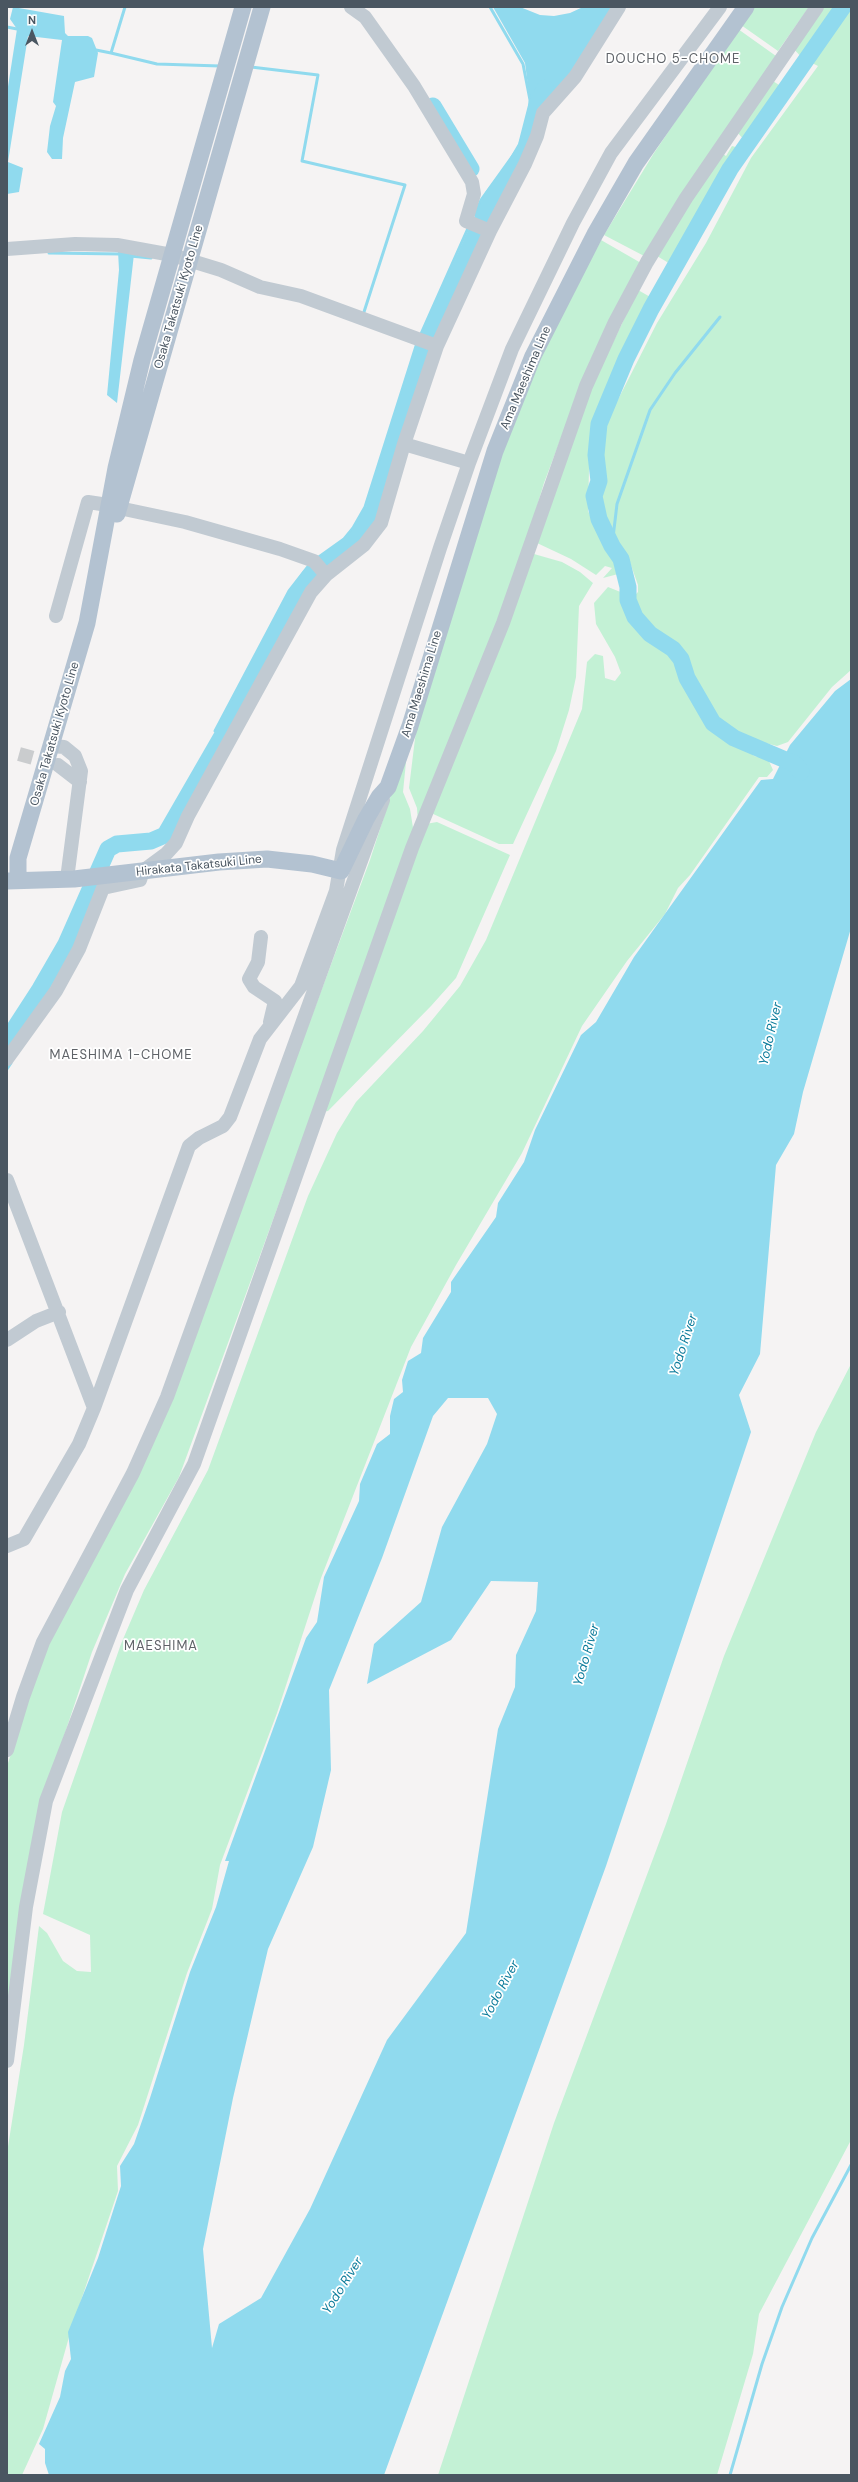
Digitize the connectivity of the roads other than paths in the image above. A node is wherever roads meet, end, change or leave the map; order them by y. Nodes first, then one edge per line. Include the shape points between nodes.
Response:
1 (243, 7) edge
2 (262, 7) edge
3 (350, 7) edge
4 (619, 7) edge
5 (720, 7) edge
6 (746, 7) edge
7 (817, 7) edge
8 (488, 230) junction
9 (7, 249) edge
10 (172, 255) junction
11 (189, 260) junction
12 (437, 346) junction
13 (404, 444) junction
14 (469, 463) junction
15 (114, 506) junction
16 (326, 575) junction
17 (56, 616) dead end
18 (52, 746) junction
19 (58, 765) tunnel mouth
20 (80, 782) junction
21 (388, 787) junction
22 (143, 871) junction
23 (341, 871) junction
24 (71, 879) junction
25 (12, 881) edge
26 (100, 893) junction
27 (261, 937) dead end
28 (301, 986) junction
29 (270, 1027) junction
30 (299, 1032) junction
31 (7, 1059) edge
32 (7, 1180) edge
33 (59, 1312) junction
34 (7, 1340) edge
35 (94, 1408) junction
36 (7, 1546) edge
37 (7, 1750) edge
38 (7, 2061) edge

1 - 10 main road, Osaka Takatsuki Kyoto Line
2 - 11 main road, Osaka Takatsuki Kyoto Line
3 - 8 street via 365,17 410,80 472,182 474,194 466,221
4 - 8 street via 575,77 543,113 525,164
5 - 14 street via 611,153 512,349
6 - 21 main road, Ama Maeshima Line via 636,163 595,234 533,356 495,451 410,726
7 - 38 street via 682,205 647,262 615,322 586,386 503,623 412,848 194,1464 127,1590 46,1801 26,1907
8 - 12 street
9 - 10 street via 75,244 117,245
10 - 11 street
10 - 15 main road, Osaka Takatsuki Kyoto Line via 142,360
11 - 12 street via 260,286 301,296
11 - 15 main road, Osaka Takatsuki Kyoto Line
12 - 13 street
13 - 14 street
13 - 16 street via 381,523 364,546
14 - 23 street via 343,850
15 - 16 street via 185,522 314,561
15 - 17 street via 88,502
15 - 18 main road, Osaka Takatsuki Kyoto Line via 87,623
16 - 22 street via 297,614 188,816 176,843
18 - 20 street via 64,747 75,756 81,771
18 - 25 main road, Osaka Takatsuki Kyoto Line
19 - 20 street
20 - 24 street
21 - 23 main road via 378,797
21 - 30 street
22 - 23 main road, Hirakata Takatsuki Line via 267,859 312,864
22 - 24 main road, Hirakata Takatsuki Line
22 - 26 street via 140,880 110,885 103,888
23 - 28 street
24 - 25 main road, Hirakata Takatsuki Line
24 - 26 street via 95,888
26 - 31 street via 79,949 56,991
27 - 29 street via 258,962 249,979 254,988 275,1001
28 - 29 street
28 - 30 street via 297,1012
29 - 35 street via 253,1051 230,1117 223,1126 189,1146
30 - 37 street via 168,1397 133,1472 43,1642
32 - 33 street
33 - 34 street via 36,1321
33 - 35 street
35 - 36 street via 79,1444 24,1539

